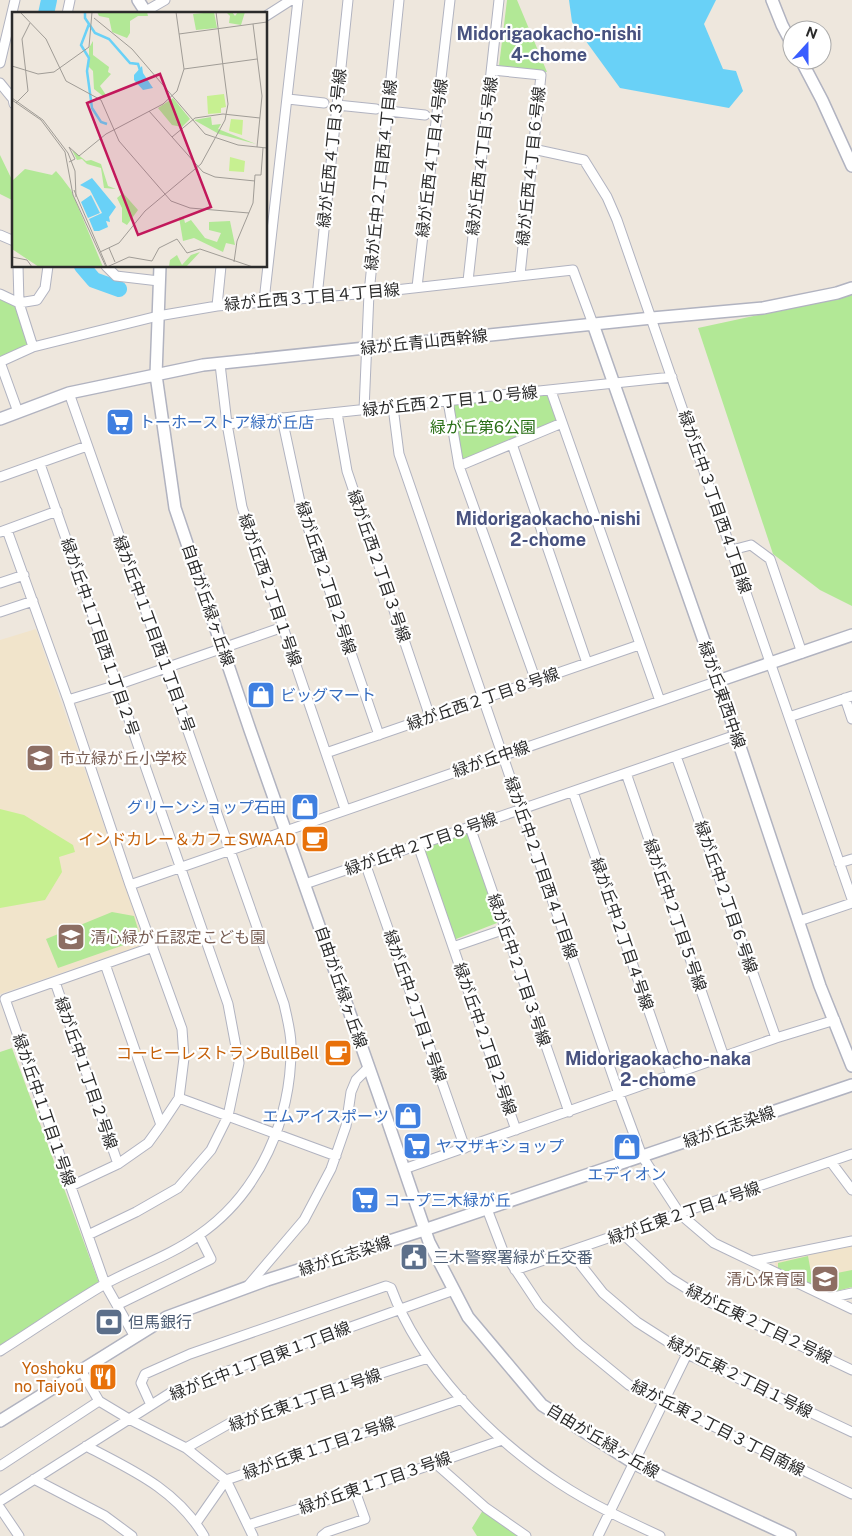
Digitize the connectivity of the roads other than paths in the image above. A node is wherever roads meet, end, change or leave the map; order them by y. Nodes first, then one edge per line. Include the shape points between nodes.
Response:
1 (138, 0) edge
2 (165, 0) edge
3 (291, 0) edge
4 (298, 0) edge
5 (348, 0) edge
6 (399, 0) edge
7 (450, 0) edge
8 (500, 0) edge
9 (772, 0) edge
10 (147, 12) edge
11 (268, 15) edge
12 (12, 16) edge
13 (782, 25) edge
14 (0, 63) edge
15 (492, 70) junction
16 (806, 70) edge
17 (0, 83) edge
18 (12, 98) edge
19 (288, 99) junction
20 (324, 103) dead end
21 (337, 105) junction
22 (376, 109) dead end
23 (388, 111) junction
24 (425, 115) dead end
25 (533, 149) junction
26 (852, 166) edge
27 (0, 235) edge
28 (12, 240) edge
29 (18, 268) edge
30 (48, 268) edge
31 (108, 268) edge
32 (160, 268) edge
33 (221, 268) edge
34 (520, 275) junction
35 (159, 281) junction
36 (468, 281) junction
37 (418, 287) junction
38 (852, 288) edge
39 (369, 293) junction
40 (0, 294) edge
41 (317, 297) junction
42 (264, 302) junction
43 (19, 303) junction
44 (217, 306) junction
45 (158, 316) junction
46 (652, 318) junction
47 (593, 324) junction
48 (33, 347) junction
49 (366, 348) junction
50 (0, 362) edge
51 (220, 364) junction
52 (156, 375) junction
53 (672, 377) junction
54 (614, 384) junction
55 (551, 390) junction
56 (69, 394) junction
57 (448, 401) junction
58 (394, 407) junction
59 (364, 410) junction
60 (18, 412) junction
61 (337, 413) junction
62 (282, 418) junction
63 (0, 419) edge
64 (562, 423) junction
65 (227, 424) junction
66 (512, 444) junction
67 (87, 446) junction
68 (40, 464) junction
69 (459, 466) junction
70 (0, 477) edge
71 (57, 512) junction
72 (4, 531) edge
73 (732, 550) junction
74 (24, 575) junction
75 (0, 583) edge
76 (33, 602) junction
77 (0, 612) edge
78 (283, 627) junction
79 (852, 635) edge
80 (640, 645) junction
81 (222, 648) junction
82 (802, 653) junction
83 (587, 663) junction
84 (771, 663) junction
85 (166, 667) junction
86 (536, 681) junction
87 (718, 681) junction
88 (117, 685) junction
89 (848, 697) edge
90 (482, 699) junction
91 (68, 700) junction
92 (660, 701) junction
93 (430, 717) junction
94 (789, 717) junction
95 (852, 719) edge
96 (379, 735) junction
97 (736, 735) junction
98 (326, 753) junction
99 (502, 755) junction
100 (676, 756) junction
101 (626, 773) junction
102 (573, 792) junction
103 (345, 810) junction
104 (521, 810) junction
105 (470, 827) junction
106 (286, 830) junction
107 (418, 845) junction
108 (231, 850) junction
109 (852, 859) edge
110 (365, 863) junction
111 (840, 863) junction
112 (180, 867) junction
113 (305, 884) junction
114 (130, 885) junction
115 (852, 899) edge
116 (852, 903) edge
117 (799, 922) junction
118 (505, 929) junction
119 (153, 947) junction
120 (453, 947) junction
121 (105, 964) junction
122 (55, 982) junction
123 (2, 1000) edge
124 (834, 1020) junction
125 (776, 1038) junction
126 (724, 1057) junction
127 (852, 1066) edge
128 (369, 1067) junction
129 (671, 1075) junction
130 (852, 1085) edge
131 (619, 1094) junction
132 (179, 1098) junction
133 (569, 1112) junction
134 (228, 1116) junction
135 (161, 1125) junction
136 (516, 1130) junction
137 (277, 1134) junction
138 (465, 1148) junction
139 (852, 1154) edge
140 (336, 1156) junction
141 (642, 1156) junction
142 (831, 1162) junction
143 (118, 1164) junction
144 (404, 1169) junction
145 (70, 1186) junction
146 (852, 1190) edge
147 (487, 1209) junction
148 (680, 1214) junction
149 (424, 1230) junction
150 (623, 1234) junction
151 (88, 1235) junction
152 (200, 1235) junction
153 (852, 1241) edge
154 (570, 1252) junction
155 (753, 1262) junction
156 (515, 1270) junction
157 (105, 1284) junction
158 (245, 1289) junction
159 (454, 1290) junction
160 (852, 1293) edge
161 (829, 1298) junction
162 (117, 1305) junction
163 (399, 1310) junction
164 (852, 1310) edge
165 (134, 1337) junction
166 (0, 1352) edge
167 (687, 1354) junction
168 (428, 1358) junction
169 (80, 1370) junction
170 (852, 1370) edge
171 (462, 1399) junction
172 (100, 1401) junction
173 (663, 1403) junction
174 (151, 1405) junction
175 (130, 1419) junction
176 (0, 1422) edge
177 (852, 1432) edge
178 (502, 1440) junction
179 (86, 1446) junction
180 (186, 1448) junction
181 (633, 1462) junction
182 (435, 1463) junction
183 (0, 1466) edge
184 (34, 1479) junction
185 (226, 1480) junction
186 (355, 1491) junction
187 (852, 1494) edge
188 (0, 1501) edge
189 (0, 1508) edge
190 (609, 1512) junction
191 (196, 1523) junction
192 (248, 1525) junction
193 (19, 1536) edge
194 (132, 1536) edge
195 (204, 1536) edge
196 (253, 1536) edge
197 (322, 1536) edge
198 (526, 1536) edge
199 (598, 1536) edge
200 (660, 1536) edge
201 (790, 1536) edge

1 - 10 street
2 - 10 street
3 - 11 street
4 - 19 street
5 - 21 street, 緑が丘西４丁目３号線
6 - 23 street, 緑が丘中２丁目西４丁目線
7 - 37 street, 緑が丘西４丁目４号線
8 - 15 street, 緑が丘西４丁目５号線
9 - 13 street
12 - 14 street
15 - 25 street, 緑が丘西４丁目６号線 via 540,76
15 - 36 street, 緑が丘西４丁目５号線
16 - 26 street
17 - 18 street
19 - 20 street
19 - 42 street
21 - 22 street
21 - 41 street, 緑が丘西４丁目３号線
23 - 24 street
23 - 39 street, 緑が丘中２丁目西４丁目線
25 - 34 street, 緑が丘西４丁目６号線
25 - 46 street, 緑が丘中３丁目西４丁目線 via 584,160 617,220
27 - 28 street
29 - 43 street
30 - 43 street via 45,288 37,300
31 - 35 street via 116,276
32 - 35 street, 自由が丘緑ヶ丘線
33 - 44 street
34 - 36 street, 緑が丘西３丁目４丁目線
34 - 47 street, 緑が丘西３丁目４丁目線 via 573,270
35 - 45 street, 自由が丘緑ヶ丘線
36 - 37 street, 緑が丘西３丁目４丁目線
37 - 39 street, 緑が丘西３丁目４丁目線
38 - 46 street, 緑が丘青山西幹線 via 763,308
39 - 41 street, 緑が丘西３丁目４丁目線
39 - 49 street, 緑が丘中２丁目西４丁目線
40 - 43 street
41 - 42 street, 緑が丘西３丁目４丁目線
42 - 44 street, 緑が丘西３丁目４丁目線
43 - 48 street
44 - 45 street, 緑が丘西３丁目４丁目線
45 - 48 street, 緑が丘西３丁目４丁目線
45 - 52 street, 自由が丘緑ヶ丘線
46 - 47 street, 緑が丘青山西幹線
46 - 53 street, 緑が丘中３丁目西４丁目線
47 - 49 street, 緑が丘青山西幹線
47 - 54 street, 緑が丘東西中線
48 - 50 street, 緑が丘西３丁目４丁目線
49 - 51 street, 緑が丘青山西幹線
49 - 59 street, 緑が丘中２丁目西４丁目線
50 - 60 street
51 - 52 street, 緑が丘青山西幹線
51 - 65 street, 緑が丘西２丁目１号線
52 - 56 street, 緑が丘青山西幹線
52 - 81 street, 自由が丘緑ヶ丘線 via 175,508
53 - 54 street, 緑が丘西２丁目１０号線
53 - 73 street, 緑が丘中３丁目西４丁目線
54 - 55 street, 緑が丘西２丁目１０号線
54 - 87 street, 緑が丘東西中線
55 - 57 street, 緑が丘西２丁目１０号線
55 - 64 street
56 - 60 street, 緑が丘青山西幹線
56 - 67 street, 緑が丘中１丁目西１丁目１号
57 - 58 street, 緑が丘西２丁目１０号線
57 - 69 street
58 - 59 street, 緑が丘西２丁目１０号線
58 - 90 street, 緑が丘中２丁目西４丁目線 via 399,454
59 - 61 street, 緑が丘西２丁目１０号線
60 - 63 street, 緑が丘青山西幹線
61 - 62 street, 緑が丘西２丁目１０号線
61 - 93 street, 緑が丘西２丁目３号線 via 347,471
62 - 65 street, 緑が丘西２丁目１０号線
62 - 96 street, 緑が丘西２丁目２号線 via 301,507
64 - 66 street
64 - 80 street
65 - 78 street, 緑が丘西２丁目１号線 via 242,507
66 - 69 street
66 - 83 street
67 - 68 street
67 - 85 street, 緑が丘中１丁目西１丁目１号
68 - 70 street
68 - 71 street, 緑が丘中１丁目西１丁目２号
69 - 86 street
71 - 72 street
71 - 88 street, 緑が丘中１丁目西１丁目２号
72 - 74 street
73 - 82 street via 751,545 770,559
73 - 84 street, 緑が丘中３丁目西４丁目線
74 - 75 street
74 - 76 street
76 - 77 street
76 - 91 street
78 - 81 street
78 - 98 street, 緑が丘西２丁目１号線
79 - 82 street, 緑が丘中線
80 - 83 street, 緑が丘西２丁目８号線
80 - 92 street
81 - 85 street
81 - 106 street, 自由が丘緑ヶ丘線
82 - 84 street, 緑が丘中線
83 - 86 street, 緑が丘西２丁目８号線
84 - 87 street, 緑が丘中線
84 - 94 street, 緑が丘中３丁目西４丁目線
85 - 88 street
85 - 108 street, 緑が丘中１丁目西１丁目１号
86 - 90 street, 緑が丘西２丁目８号線
87 - 92 street, 緑が丘中線
87 - 97 street, 緑が丘東西中線
88 - 91 street
88 - 112 street, 緑が丘中１丁目西１丁目２号
89 - 94 street
89 - 95 street
90 - 93 street, 緑が丘西２丁目８号線
90 - 99 street, 緑が丘中２丁目西４丁目線
91 - 114 street
92 - 99 street, 緑が丘中線
93 - 96 street, 緑が丘西２丁目８号線
94 - 111 street, 緑が丘中３丁目西４丁目線
96 - 98 street, 緑が丘西２丁目８号線
97 - 100 street, 緑が丘中２丁目８号線
97 - 117 street, 緑が丘東西中線
98 - 103 street, 緑が丘西２丁目１号線
99 - 103 street, 緑が丘中線
99 - 104 street, 緑が丘中２丁目西４丁目線
100 - 101 street, 緑が丘中２丁目８号線
100 - 125 street, 緑が丘中２丁目６号線
101 - 102 street, 緑が丘中２丁目８号線
101 - 126 street, 緑が丘中２丁目５号線
102 - 104 street, 緑が丘中２丁目８号線
102 - 129 street, 緑が丘中２丁目４号線
103 - 106 street, 緑が丘中線
104 - 105 street, 緑が丘中２丁目８号線
104 - 131 street, 緑が丘中２丁目西４丁目線
105 - 107 street, 緑が丘中２丁目８号線
105 - 118 street, 緑が丘中２丁目３号線
106 - 108 street, 緑が丘中線
106 - 113 street, 自由が丘緑ヶ丘線
107 - 110 street, 緑が丘中２丁目８号線
107 - 120 street, 緑が丘中２丁目２号線
108 - 112 street, 緑が丘中線
108 - 137 street, 緑が丘中１丁目西１丁目１号 via 284,1004 291,1044 288,1084
109 - 111 street
110 - 113 street, 緑が丘中２丁目８号線
110 - 138 street, 緑が丘中２丁目１号線
111 - 115 street, 緑が丘中３丁目西４丁目線
112 - 114 street, 緑が丘中線
112 - 134 street, 緑が丘中１丁目西１丁目２号 via 228,1004 234,1033 239,1063
113 - 128 street, 自由が丘緑ヶ丘線
114 - 119 street
116 - 117 street
117 - 124 street, 緑が丘東西中線
118 - 120 street, 緑が丘中２丁目２号線
118 - 133 street, 緑が丘中２丁目３号線
119 - 121 street, 緑が丘中１丁目１号線
119 - 132 street via 182,1028 184,1058
120 - 136 street, 緑が丘中２丁目２号線
121 - 122 street, 緑が丘中１丁目１号線
121 - 135 street
122 - 123 street, 緑が丘中１丁目１号線
122 - 143 street, 緑が丘中１丁目２号線
123 - 145 street, 緑が丘中１丁目１号線
124 - 125 street
124 - 127 street, 緑が丘東西中線
125 - 126 street
126 - 129 street
128 - 140 street via 356,1080 351,1092 346,1126
128 - 144 street, 自由が丘緑ヶ丘線
129 - 131 street
130 - 141 street, 緑が丘志染線
131 - 133 street
131 - 141 street, 緑が丘中２丁目西４丁目線
132 - 134 street
132 - 135 street
133 - 136 street
134 - 137 street
134 - 151 street, 緑が丘中１丁目西１丁目２号 via 211,1150 178,1188
135 - 143 street via 148,1143
136 - 138 street
137 - 140 street
137 - 152 street, 緑が丘中１丁目西１丁目１号 via 258,1174 228,1211
138 - 144 street
139 - 142 street, 緑が丘東２丁目４号線
140 - 158 street via 304,1220
141 - 147 street, 緑が丘志染線
141 - 148 street, 緑が丘中２丁目西４丁目線
142 - 146 street
142 - 148 street, 緑が丘東２丁目４号線
143 - 145 street
144 - 149 street, 自由が丘緑ヶ丘線
145 - 151 street, 緑が丘中１丁目１号線
147 - 149 street, 緑が丘志染線
147 - 156 street, 緑が丘東２丁目３丁目南線 via 502,1251
148 - 150 street, 緑が丘東２丁目４号線
148 - 155 street, 緑が丘中２丁目西４丁目線 via 714,1243
149 - 158 street, 緑が丘志染線
149 - 159 street, 自由が丘緑ヶ丘線
150 - 154 street, 緑が丘東２丁目４号線
150 - 170 street, 緑が丘東２丁目２号線 via 670,1278 705,1300
151 - 157 street, 緑が丘中１丁目１号線
152 - 157 street, 緑が丘中１丁目西１丁目１号
152 - 162 street via 211,1259
153 - 155 street
154 - 156 street, 緑が丘東２丁目４号線
154 - 167 street, 緑が丘東２丁目１号線 via 603,1293 637,1322
155 - 161 street, 緑が丘中２丁目西４丁目線
156 - 173 street, 緑が丘東２丁目３丁目南線 via 539,1305 579,1344 629,1385
157 - 162 street, 緑が丘中１丁目１号線
157 - 166 street, 緑が丘中１丁目西１丁目１号
158 - 165 street, 緑が丘志染線 via 167,1317
159 - 163 street, 緑が丘中１丁目東１丁目線
159 - 181 street, 自由が丘緑ヶ丘線 via 468,1318 542,1405
160 - 161 street
161 - 164 street, 緑が丘中２丁目西４丁目線
162 - 165 street, 緑が丘中１丁目１号線
163 - 168 street
163 - 174 street, 緑が丘中１丁目東１丁目線 via 175,1390
163 - 174 street via 391,1288 386,1286 190,1354 145,1374 141,1384
165 - 169 street, 緑が丘志染線
167 - 173 street
167 - 177 street, 緑が丘東２丁目１号線
168 - 171 street
168 - 180 street, 緑が丘東１丁目１号線 via 232,1422
169 - 172 street
169 - 176 street, 緑が丘志染線
171 - 178 street
171 - 185 street, 緑が丘東１丁目２号線
172 - 175 street
172 - 183 street
173 - 181 street
173 - 187 street, 緑が丘東２丁目３丁目南線
174 - 175 street, 緑が丘中１丁目東１丁目線
175 - 179 street, 緑が丘中１丁目東１丁目線
175 - 180 street
178 - 182 street, 緑が丘東１丁目３号線
178 - 190 street via 558,1483
179 - 184 street, 緑が丘中１丁目東１丁目線
179 - 191 street via 149,1480 178,1503
180 - 185 street
181 - 190 street
181 - 201 street, 自由が丘緑ヶ丘線
182 - 186 street, 緑が丘東１丁目３号線
182 - 198 street via 486,1508
184 - 188 street, 緑が丘中１丁目東１丁目線
184 - 194 street via 105,1516
185 - 191 street, 緑が丘東１丁目２号線
185 - 192 street
186 - 192 street, 緑が丘東１丁目３号線
186 - 197 street via 365,1519
189 - 193 street
190 - 199 street
190 - 200 street
191 - 195 street
192 - 196 street

